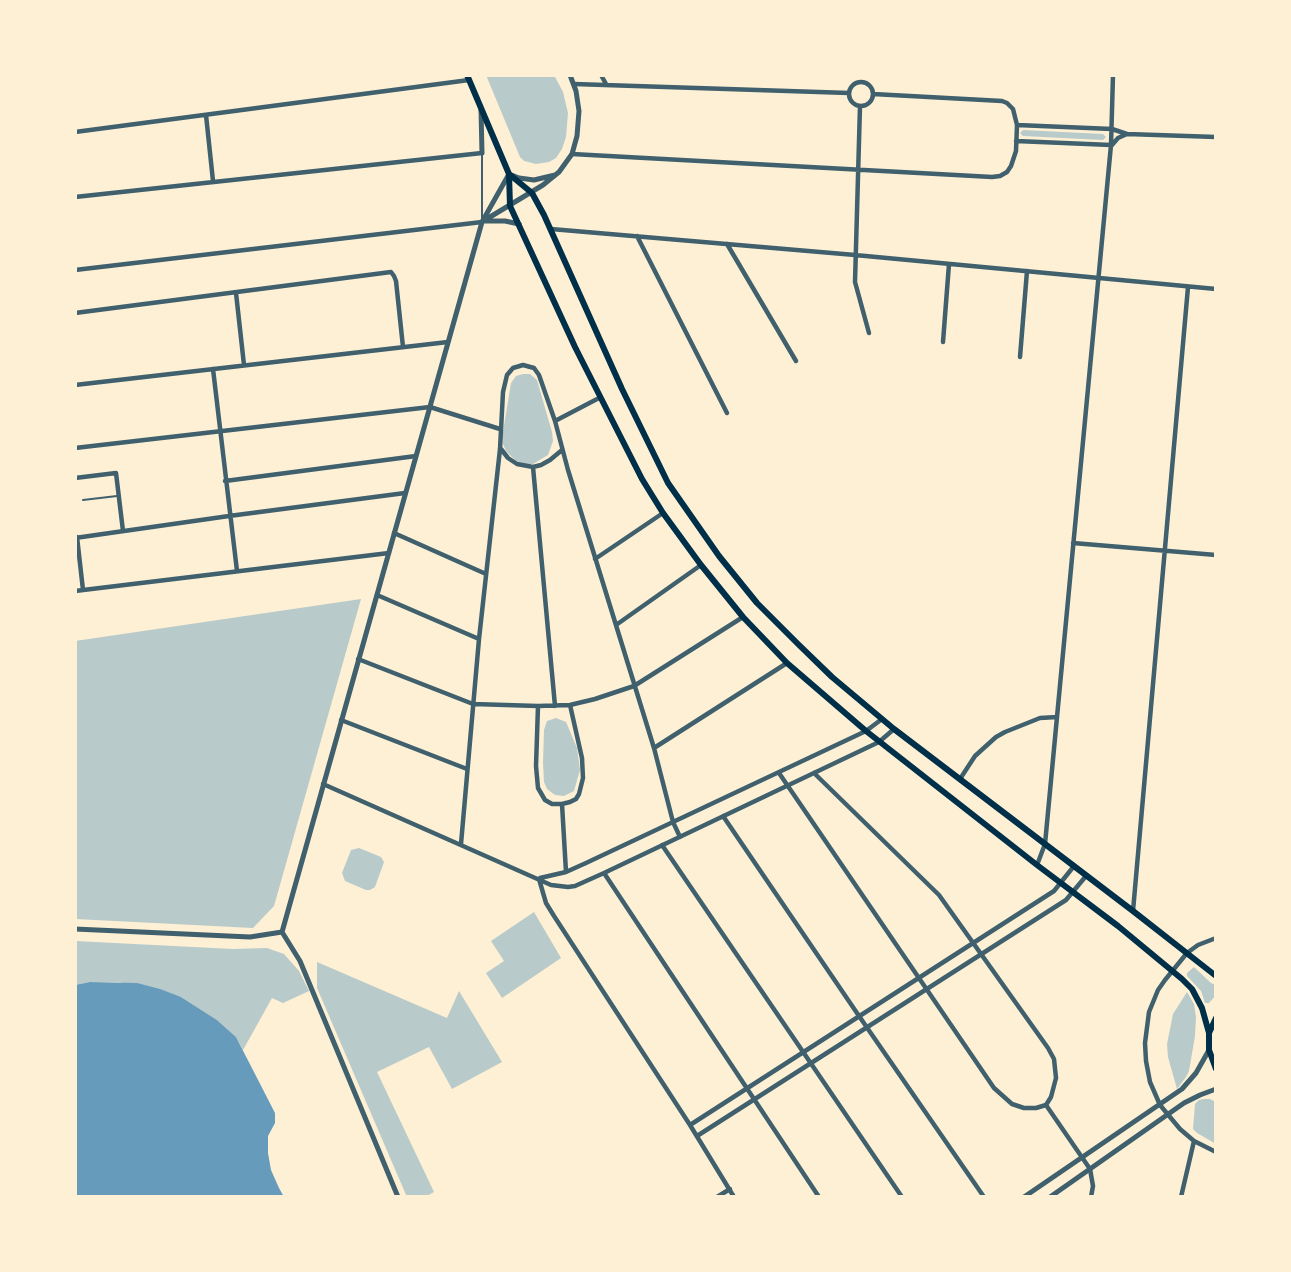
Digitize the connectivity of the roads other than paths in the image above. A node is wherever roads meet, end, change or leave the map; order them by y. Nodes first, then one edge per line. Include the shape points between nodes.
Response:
1 (570, 75) edge
2 (601, 75) edge
3 (860, 75) edge
4 (1113, 75) edge
5 (468, 77) edge
6 (860, 82) junction
7 (574, 85) junction
8 (607, 85) junction
9 (849, 93) junction
10 (873, 94) junction
11 (860, 106) junction
12 (481, 110) junction
13 (206, 115) junction
14 (1017, 125) junction
15 (1112, 130) junction
16 (75, 132) edge
17 (1128, 134) junction
18 (1216, 137) edge
19 (1016, 141) junction
20 (1111, 145) junction
21 (482, 153) junction
22 (572, 154) junction
23 (857, 171) junction
24 (509, 174) junction
25 (555, 176) junction
26 (213, 181) junction
27 (532, 193) junction
28 (75, 197) edge
29 (510, 206) junction
30 (482, 222) junction
31 (519, 224) junction
32 (550, 229) junction
33 (636, 235) junction
34 (727, 243) junction
35 (855, 254) junction
36 (948, 264) junction
37 (75, 270) edge
38 (1027, 271) junction
39 (1098, 278) junction
40 (1188, 286) junction
41 (1216, 289) edge
42 (236, 293) junction
43 (75, 313) edge
44 (869, 333) dead end
45 (448, 342) junction
46 (943, 342) dead end
47 (403, 347) junction
48 (1020, 358) dead end
49 (796, 361) dead end
50 (244, 365) junction
51 (213, 369) junction
52 (75, 385) edge
53 (599, 398) junction
54 (430, 407) junction
55 (727, 413) dead end
56 (555, 421) junction
57 (500, 429) junction
58 (220, 430) junction
59 (75, 448) edge
60 (500, 449) junction
61 (562, 450) junction
62 (416, 456) junction
63 (533, 467) junction
64 (75, 478) edge
65 (225, 481) junction
66 (405, 494) junction
67 (118, 496) junction
68 (83, 500) dead end
69 (663, 513) junction
70 (229, 516) junction
71 (123, 531) junction
72 (394, 533) junction
73 (76, 538) edge
74 (1073, 543) junction
75 (1164, 551) junction
76 (389, 553) junction
77 (1216, 555) edge
78 (595, 559) junction
79 (701, 565) junction
80 (237, 571) junction
81 (486, 573) junction
82 (83, 590) junction
83 (75, 591) edge
84 (377, 595) junction
85 (743, 617) junction
86 (616, 625) junction
87 (479, 639) junction
88 (359, 659) junction
89 (787, 663) junction
90 (634, 686) junction
91 (473, 704) junction
92 (570, 705) junction
93 (538, 706) junction
94 (555, 706) junction
95 (1057, 717) junction
96 (882, 719) junction
97 (341, 720) junction
98 (894, 729) junction
99 (866, 731) junction
100 (879, 742) junction
101 (654, 748) junction
102 (467, 769) junction
103 (779, 773) junction
104 (814, 774) junction
105 (960, 779) junction
106 (323, 784) junction
107 (787, 786) junction
108 (562, 804) junction
109 (723, 817) junction
110 (673, 822) junction
111 (680, 837) junction
112 (461, 844) junction
113 (1045, 844) junction
114 (662, 845) junction
115 (1037, 865) junction
116 (1074, 866) junction
117 (566, 872) junction
118 (604, 873) junction
119 (1086, 876) junction
120 (539, 878) junction
121 (1061, 884) junction
122 (1073, 893) junction
123 (1133, 911) junction
124 (75, 929) edge
125 (282, 932) junction
126 (1216, 938) edge
127 (973, 942) junction
128 (1187, 953) junction
129 (981, 954) junction
130 (1172, 970) junction
131 (1216, 976) edge
132 (918, 978) junction
133 (926, 990) junction
134 (859, 1016) junction
135 (1216, 1018) edge
136 (867, 1028) junction
137 (1209, 1033) junction
138 (1209, 1050) junction
139 (803, 1052) junction
140 (811, 1064) junction
141 (1216, 1069) edge
142 (746, 1088) junction
143 (1216, 1089) edge
144 (754, 1100) junction
145 (1046, 1105) junction
146 (1160, 1105) junction
147 (1167, 1115) junction
148 (690, 1125) junction
149 (697, 1136) junction
150 (1194, 1141) junction
151 (1216, 1152) edge
152 (1082, 1157) junction
153 (1090, 1170) junction
154 (730, 1189) junction
155 (398, 1197) edge
156 (717, 1197) edge
157 (734, 1197) edge
158 (818, 1197) edge
159 (902, 1197) edge
160 (984, 1197) edge
161 (1024, 1197) edge
162 (1050, 1197) edge
163 (1091, 1197) edge
164 (1181, 1197) edge

1 - 7 street
2 - 8 street
3 - 6 street
4 - 15 street
5 - 12 main road
5 - 13 street
6 - 9 street
6 - 10 street
7 - 8 street
7 - 22 street via 579,118
8 - 9 street
9 - 11 street
10 - 11 street
10 - 14 street via 1002,101 1013,109
11 - 23 street
12 - 21 street
12 - 24 main road
13 - 16 street
13 - 26 street
14 - 15 street
14 - 19 street
15 - 17 street
15 - 20 street
17 - 18 street
17 - 20 street
19 - 20 street
19 - 23 street via 1011,166 1000,176
20 - 39 street
21 - 26 street
21 - 30 lane
22 - 23 street
22 - 25 street
23 - 35 street
24 - 25 street via 527,180
24 - 27 main road
24 - 29 main road
24 - 30 street
25 - 27 street
26 - 28 street
27 - 29 street
27 - 32 main road
29 - 30 street
29 - 31 main road
30 - 31 street
30 - 37 street
30 - 45 street
31 - 53 main road
32 - 33 street
32 - 96 main road via 668,483 757,603
33 - 34 street
33 - 55 street
34 - 35 street
34 - 49 street
35 - 36 street
35 - 44 street via 855,282
36 - 38 street
36 - 46 street
38 - 39 street
38 - 48 street
39 - 40 street
39 - 74 street
40 - 41 street
40 - 75 street
42 - 43 street
42 - 47 street via 391,272 396,281
42 - 50 street
45 - 47 street
45 - 54 street
47 - 50 street
50 - 51 street
51 - 52 street
51 - 58 street
53 - 56 street
53 - 69 main road
54 - 57 street
54 - 58 street
54 - 62 street
56 - 57 street via 539,375 530,365 517,366 507,375
56 - 61 street
57 - 60 street
58 - 59 street
58 - 65 street
60 - 63 street via 517,464
60 - 81 street
61 - 63 street
61 - 78 street
62 - 65 street
62 - 66 street
63 - 94 street
64 - 67 street via 116,473
65 - 70 street
66 - 70 street
66 - 72 street
67 - 68 lane
67 - 71 street
69 - 78 street
69 - 79 main road
70 - 71 street
70 - 80 street
71 - 73 street
72 - 76 street
72 - 81 street
73 - 82 street
74 - 75 street
74 - 95 street
75 - 77 street
75 - 123 street
76 - 80 street
76 - 84 street
78 - 86 street
79 - 85 main road
79 - 86 street
80 - 82 street
81 - 87 street
82 - 83 street
84 - 87 street
84 - 88 street
85 - 89 main road
85 - 90 street
86 - 90 street
87 - 91 street
88 - 91 street
88 - 97 street
89 - 99 main road
89 - 101 street
90 - 92 street
90 - 101 street
91 - 93 street
91 - 102 street
92 - 94 street
92 - 108 street via 583,778 576,799
93 - 94 street
93 - 108 street via 538,788 545,800
95 - 105 street via 1040,718 996,737 975,756
95 - 113 street
96 - 98 main road
96 - 99 street
97 - 102 street
97 - 106 street
98 - 100 street
98 - 105 main road
99 - 100 main road
99 - 103 street
100 - 104 street
100 - 115 main road
101 - 110 street
102 - 112 street
103 - 107 street
103 - 110 street
104 - 107 street
104 - 127 street via 934,889
105 - 113 main road
106 - 112 street
106 - 125 street
107 - 109 street
107 - 132 street
108 - 117 street
109 - 111 street
109 - 134 street
110 - 111 street
110 - 117 street
111 - 114 street
112 - 120 street
113 - 115 street
113 - 116 main road
114 - 118 street
114 - 139 street
115 - 121 main road
116 - 119 main road
116 - 121 street
117 - 120 street
118 - 120 street via 568,887
118 - 142 street
119 - 122 street
119 - 123 main road
120 - 148 street via 545,903
121 - 122 main road
121 - 127 street
122 - 129 street
122 - 130 main road
123 - 128 main road
124 - 125 street via 250,937
125 - 155 street via 300,961
126 - 128 street
127 - 129 street
127 - 132 street
128 - 130 street
128 - 131 main road
129 - 133 street
129 - 145 street via 1054,1059 1054,1087
130 - 137 main road via 1196,996
130 - 146 street via 1152,1002 1146,1024 1146,1062
132 - 133 street
132 - 134 street
133 - 136 street
133 - 145 street via 998,1094 1024,1108
134 - 136 street
134 - 139 street
135 - 137 main road
136 - 140 street
136 - 160 street
137 - 138 main road
138 - 141 main road
138 - 146 street via 1187,1084
139 - 140 street
139 - 142 street
140 - 144 street
140 - 159 street
142 - 144 street
142 - 148 street
143 - 147 street
144 - 149 street
144 - 158 street
145 - 152 street
146 - 147 street
146 - 152 street
147 - 150 street
147 - 153 street
148 - 149 street
149 - 154 street
150 - 151 street
150 - 164 street
152 - 153 street
152 - 161 street
153 - 162 street
153 - 163 street
154 - 156 street
154 - 157 street

